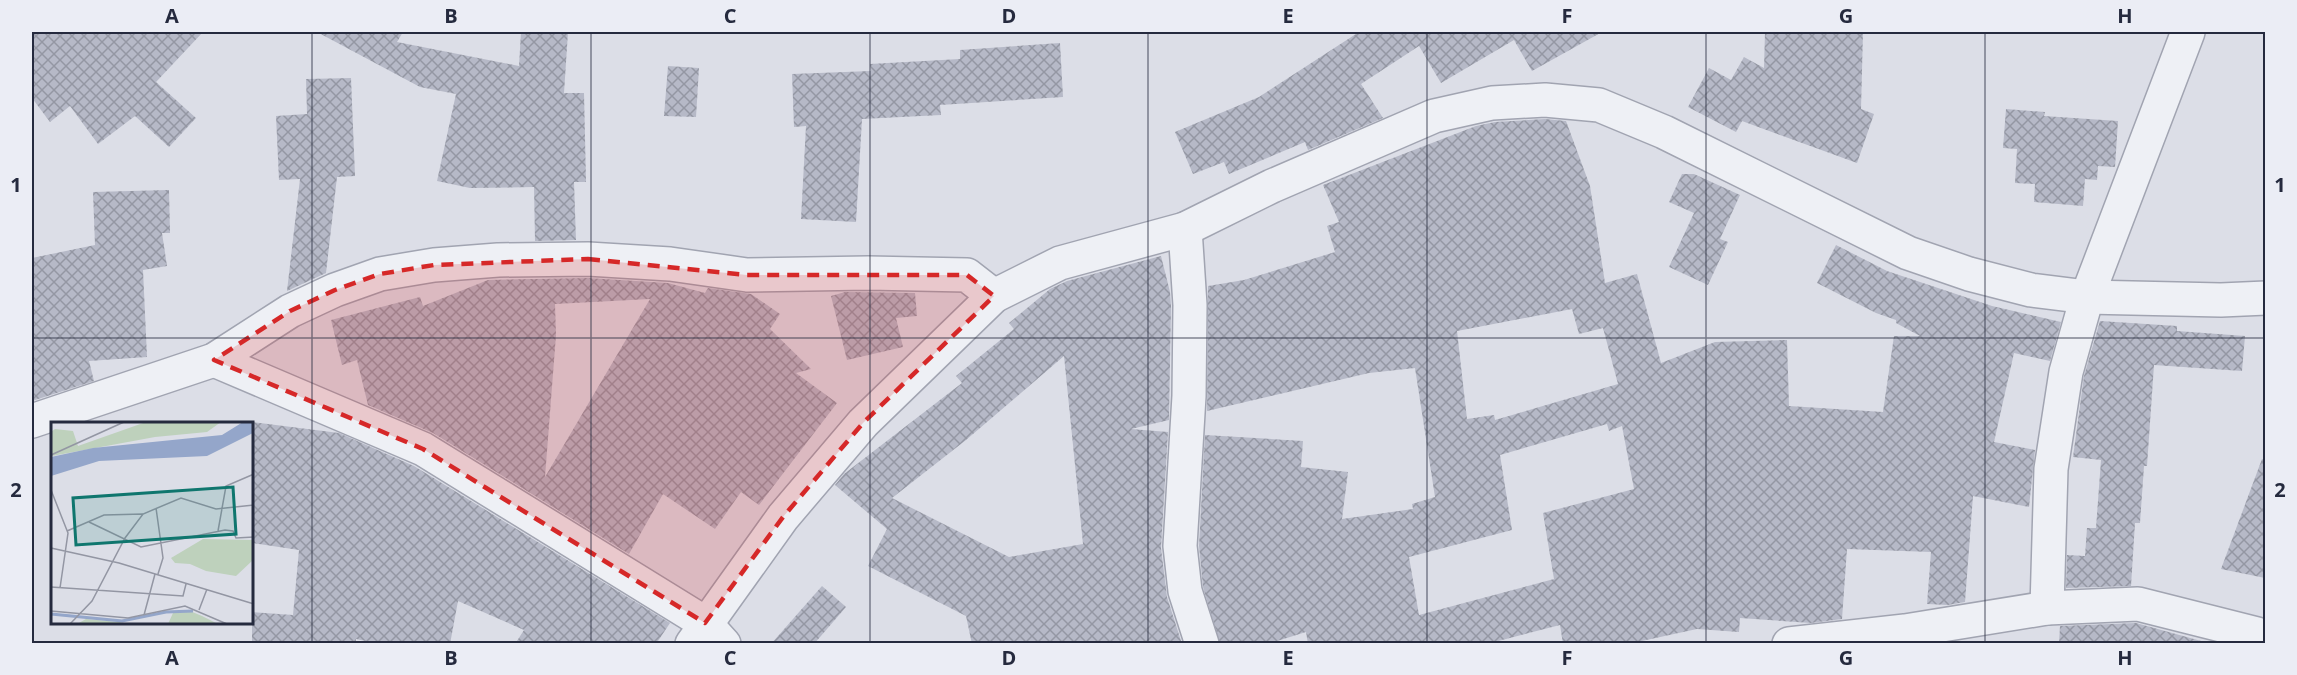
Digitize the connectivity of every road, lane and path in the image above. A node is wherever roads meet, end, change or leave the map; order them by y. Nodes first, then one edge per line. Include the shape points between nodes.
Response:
1 (2188, 32) edge
2 (1185, 229) junction
3 (994, 296) junction
4 (2087, 297) junction
5 (2265, 298) edge
6 (214, 360) junction
7 (32, 421) edge
8 (2047, 608) junction
9 (707, 637) edge
10 (1202, 644) edge
11 (1789, 644) edge
12 (2256, 644) edge

1 - 4 street
2 - 3 street via 1060,263
2 - 4 street via 1272,186 1434,116 1492,103 1545,100 1599,105 1642,123 1908,254 2031,290
2 - 10 street via 1189,396 1180,546 1185,591
3 - 6 street via 967,275 747,275 670,264 588,259 456,263 380,274 335,290 290,311
3 - 9 street via 863,423 783,517
4 - 5 street
4 - 8 street via 2066,372 2051,469
6 - 7 street
6 - 9 street via 423,450
8 - 11 street via 1905,631
8 - 12 street via 2139,604 2256,634

